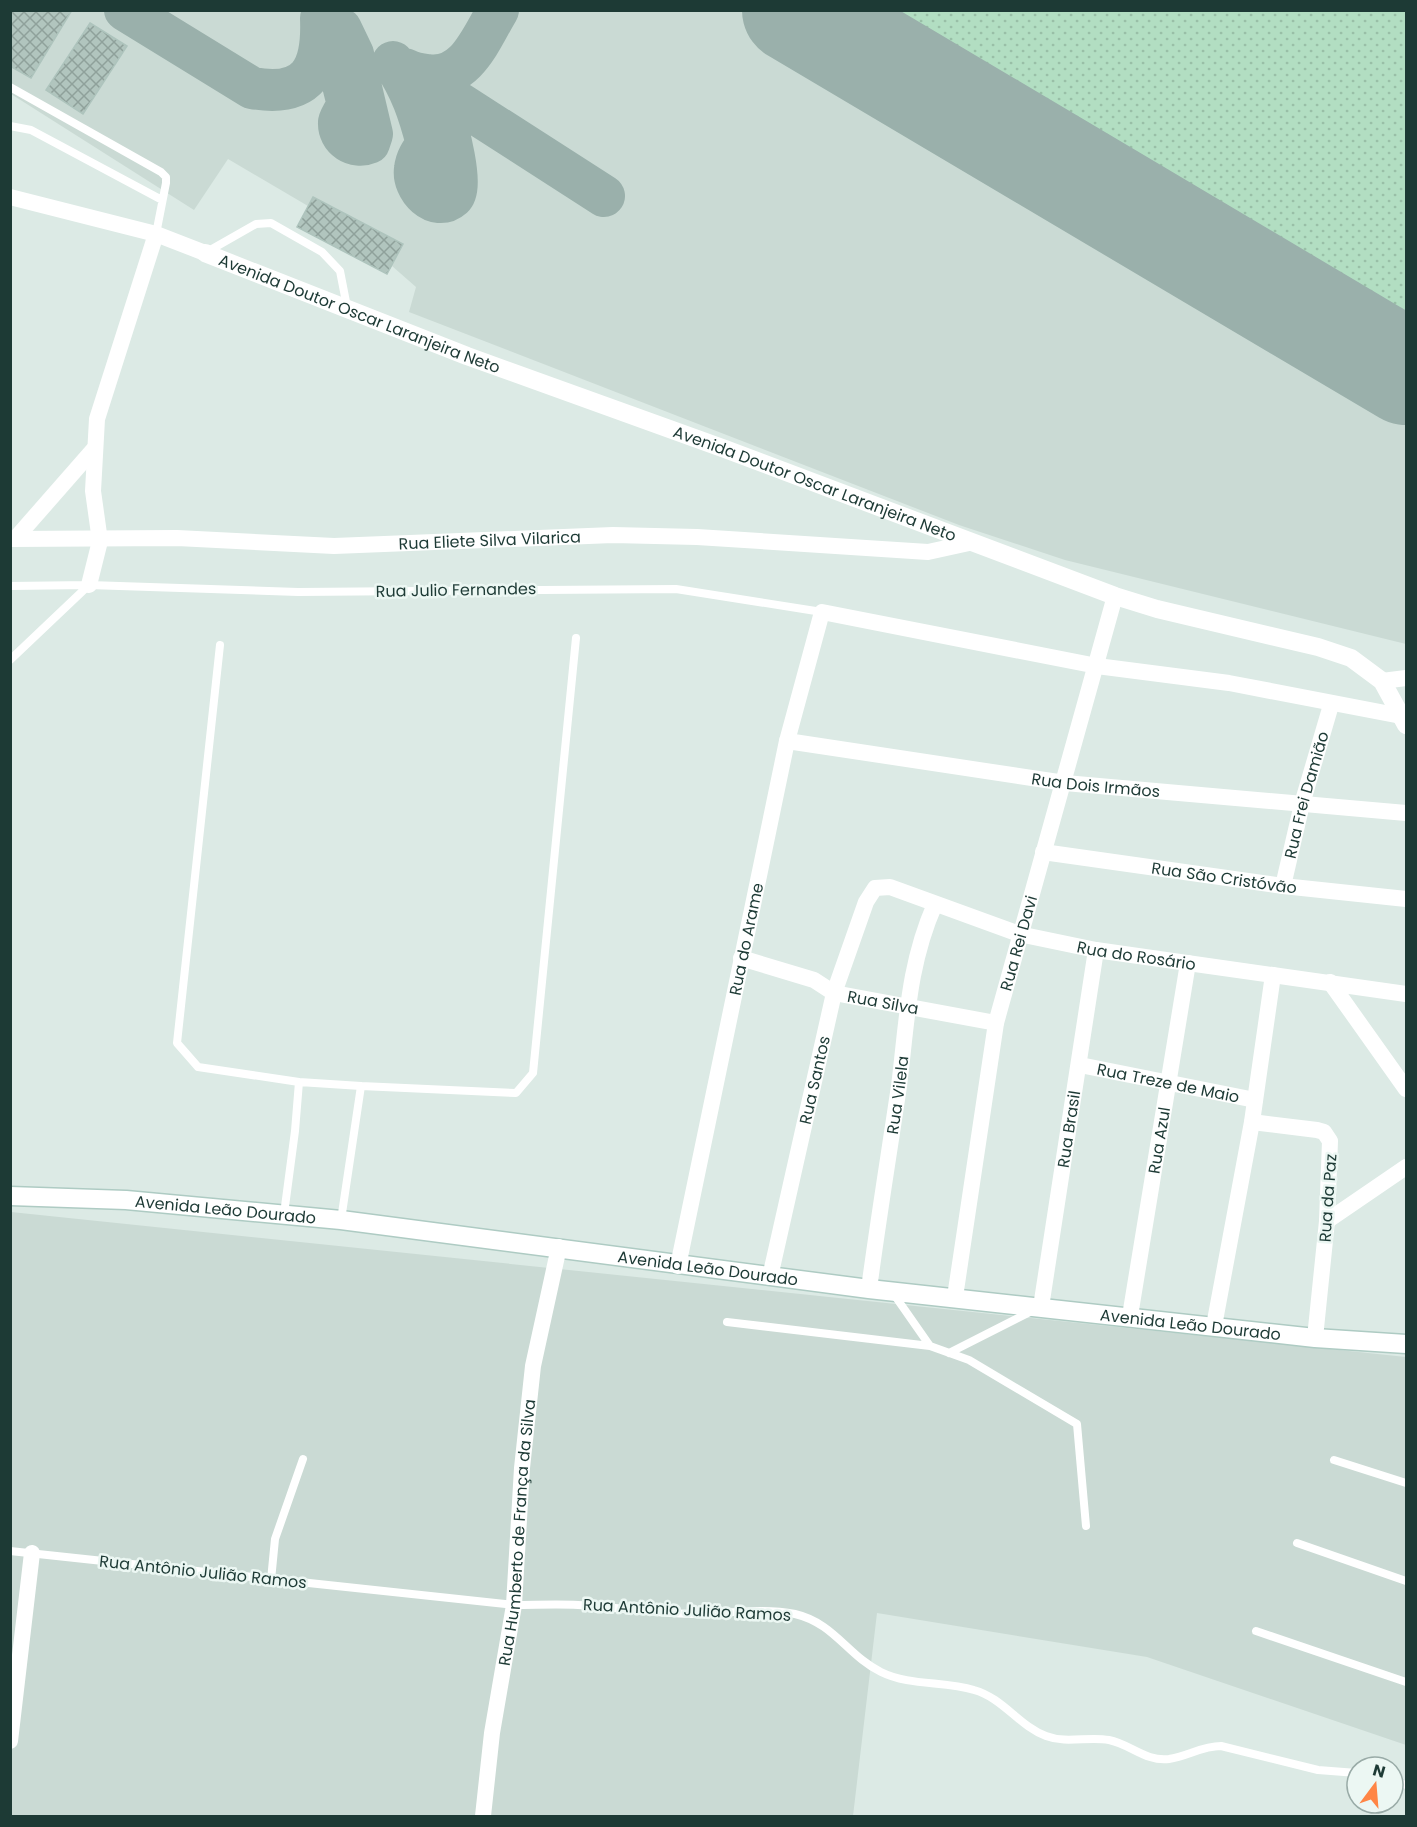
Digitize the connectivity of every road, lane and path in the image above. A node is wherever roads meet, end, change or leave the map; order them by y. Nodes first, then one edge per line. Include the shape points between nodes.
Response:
1 (10, 87) edge
2 (10, 126) edge
3 (10, 197) edge
4 (162, 200) junction
5 (156, 234) junction
6 (205, 253) junction
7 (347, 307) junction
8 (93, 450) junction
9 (13, 539) edge
10 (100, 541) junction
11 (969, 543) junction
12 (89, 585) junction
13 (10, 586) edge
14 (1115, 596) junction
15 (822, 612) junction
16 (576, 638) dead end
17 (220, 645) dead end
18 (10, 660) edge
19 (1097, 666) junction
20 (1407, 678) edge
21 (1382, 681) junction
22 (1331, 705) junction
23 (1404, 721) edge
24 (788, 741) junction
25 (1065, 783) junction
26 (1302, 804) junction
27 (1407, 813) edge
28 (1043, 852) junction
29 (1283, 886) junction
30 (875, 888) joint
31 (1407, 899) edge
32 (935, 904) junction
33 (1019, 934) junction
34 (1096, 950) junction
35 (741, 958) junction
36 (1188, 963) junction
37 (1274, 975) junction
38 (1330, 982) junction
39 (834, 993) junction
40 (1407, 994) edge
41 (906, 1008) junction
42 (996, 1023) junction
43 (1080, 1065) junction
44 (299, 1082) junction
45 (1169, 1082) junction
46 (361, 1086) junction
47 (1407, 1089) edge
48 (1255, 1100) junction
49 (1252, 1122) junction
50 (1407, 1167) edge
51 (10, 1196) edge
52 (284, 1214) junction
53 (341, 1220) junction
54 (1327, 1221) junction
55 (559, 1247) junction
56 (678, 1266) junction
57 (770, 1277) junction
58 (869, 1289) junction
59 (891, 1290) junction
60 (955, 1297) junction
61 (1041, 1307) junction
62 (1130, 1316) junction
63 (727, 1322) dead end
64 (1214, 1326) junction
65 (1315, 1338) junction
66 (1407, 1344) edge
67 (930, 1346) junction
68 (949, 1353) junction
69 (303, 1459) dead end
70 (1334, 1460) dead end
71 (1407, 1483) edge
72 (1086, 1526) dead end
73 (1297, 1543) dead end
74 (10, 1551) edge
75 (32, 1553) junction
76 (271, 1580) junction
77 (1407, 1581) edge
78 (514, 1605) junction
79 (1256, 1631) dead end
80 (1407, 1682) edge
81 (10, 1741) edge
82 (1345, 1772) edge
83 (483, 1816) edge

1 - 4 lane via 161,172 166,177
2 - 4 lane via 31,130
3 - 5 street
4 - 5 lane
5 - 6 street
5 - 8 street via 111,369
6 - 7 main road, Avenida Doutor Oscar Laranjeira Neto
6 - 7 lane via 256,224 271,223 322,252 340,271
7 - 11 main road, Avenida Doutor Oscar Laranjeira Neto via 467,356
8 - 9 street
8 - 10 street via 93,491
9 - 10 street, Rua Eliete Silva Vilarica
10 - 11 street, Rua Eliete Silva Vilarica via 177,538 334,546 613,535 709,537 928,552
10 - 12 street
11 - 14 main road, Avenida Doutor Oscar Laranjeira Neto
12 - 13 lane, Rua Julio Fernandes
12 - 15 lane, Rua Julio Fernandes via 298,592 676,589
12 - 18 lane
14 - 19 street, Rua Rei Davi
14 - 21 main road, Avenida Doutor Oscar Laranjeira Neto via 1318,646 1351,658
15 - 19 street
15 - 24 street, Rua do Arame
16 - 46 lane via 533,1073 516,1093
17 - 44 lane via 177,1043 198,1067
19 - 22 street via 1229,683
19 - 25 street, Rua Rei Davi
20 - 21 street
21 - 23 main road, Avenida Doutor Oscar Laranjeira Neto
22 - 23 street
22 - 26 street, Rua Frei Damião
24 - 25 street, Rua Dois Irmãos
24 - 35 street, Rua do Arame
25 - 26 street, Rua Dois Irmãos
25 - 28 street, Rua Rei Davi
26 - 27 street, Rua Dois Irmãos
26 - 29 street, Rua Frei Damião
28 - 29 street, Rua São Cristóvão
28 - 33 street, Rua Rei Davi
29 - 31 street, Rua São Cristóvão
30 - 32 street, Rua do Rosário via 890,887
30 - 39 street, Rua Santos via 866,902
32 - 33 street, Rua do Rosário
32 - 41 street, Rua Vilela via 921,936
33 - 34 street, Rua do Rosário
33 - 42 street, Rua Rei Davi
34 - 36 street, Rua do Rosário
34 - 43 street, Rua Brasil
35 - 39 street, Rua Silva via 814,980
35 - 56 street, Rua do Arame
36 - 37 street, Rua do Rosário
36 - 45 street, Rua Azul
37 - 38 street, Rua do Rosário
37 - 48 street
38 - 40 street, Rua do Rosário
38 - 47 street
39 - 41 street, Rua Silva
39 - 57 street, Rua Santos
41 - 42 street, Rua Silva
41 - 58 street, Rua Vilela via 899,1085
42 - 60 street, Rua Rei Davi
43 - 45 street, Rua Treze de Maio
43 - 61 street, Rua Brasil
44 - 46 lane
44 - 52 lane
45 - 48 street, Rua Treze de Maio
45 - 62 street, Rua Azul
46 - 53 lane
48 - 49 street
49 - 54 street, Rua da Paz via 1317,1130 1327,1136 1331,1158
49 - 64 street
50 - 54 street
51 - 52 main road, Avenida Leão Dourado via 126,1200
52 - 53 main road, Avenida Leão Dourado
53 - 55 main road, Avenida Leão Dourado
54 - 65 street, Rua da Paz
55 - 56 main road, Avenida Leão Dourado
55 - 78 street, Rua Humberto de França da Silva via 533,1366
56 - 57 main road, Avenida Leão Dourado
57 - 58 main road, Avenida Leão Dourado
58 - 59 main road, Avenida Leão Dourado
59 - 60 main road, Avenida Leão Dourado
59 - 67 lane
60 - 61 main road, Avenida Leão Dourado
61 - 62 main road, Avenida Leão Dourado
61 - 68 lane
62 - 64 main road, Avenida Leão Dourado
63 - 67 lane
64 - 65 main road, Avenida Leão Dourado
65 - 66 main road, Avenida Leão Dourado
67 - 68 lane
68 - 72 lane via 969,1360 1077,1424
69 - 76 lane via 275,1539
70 - 71 lane
73 - 77 lane
74 - 75 lane, Rua Antônio Julião Ramos
75 - 76 lane, Rua Antônio Julião Ramos
75 - 81 street
76 - 78 lane, Rua Antônio Julião Ramos
78 - 82 lane, Rua Antônio Julião Ramos via 578,1605 689,1614 773,1611 797,1615 819,1623 882,1673 977,1690 1049,1737 1112,1741 1158,1759 1221,1746 1318,1770
78 - 83 street, Rua Humberto de França da Silva via 492,1733
79 - 80 lane

